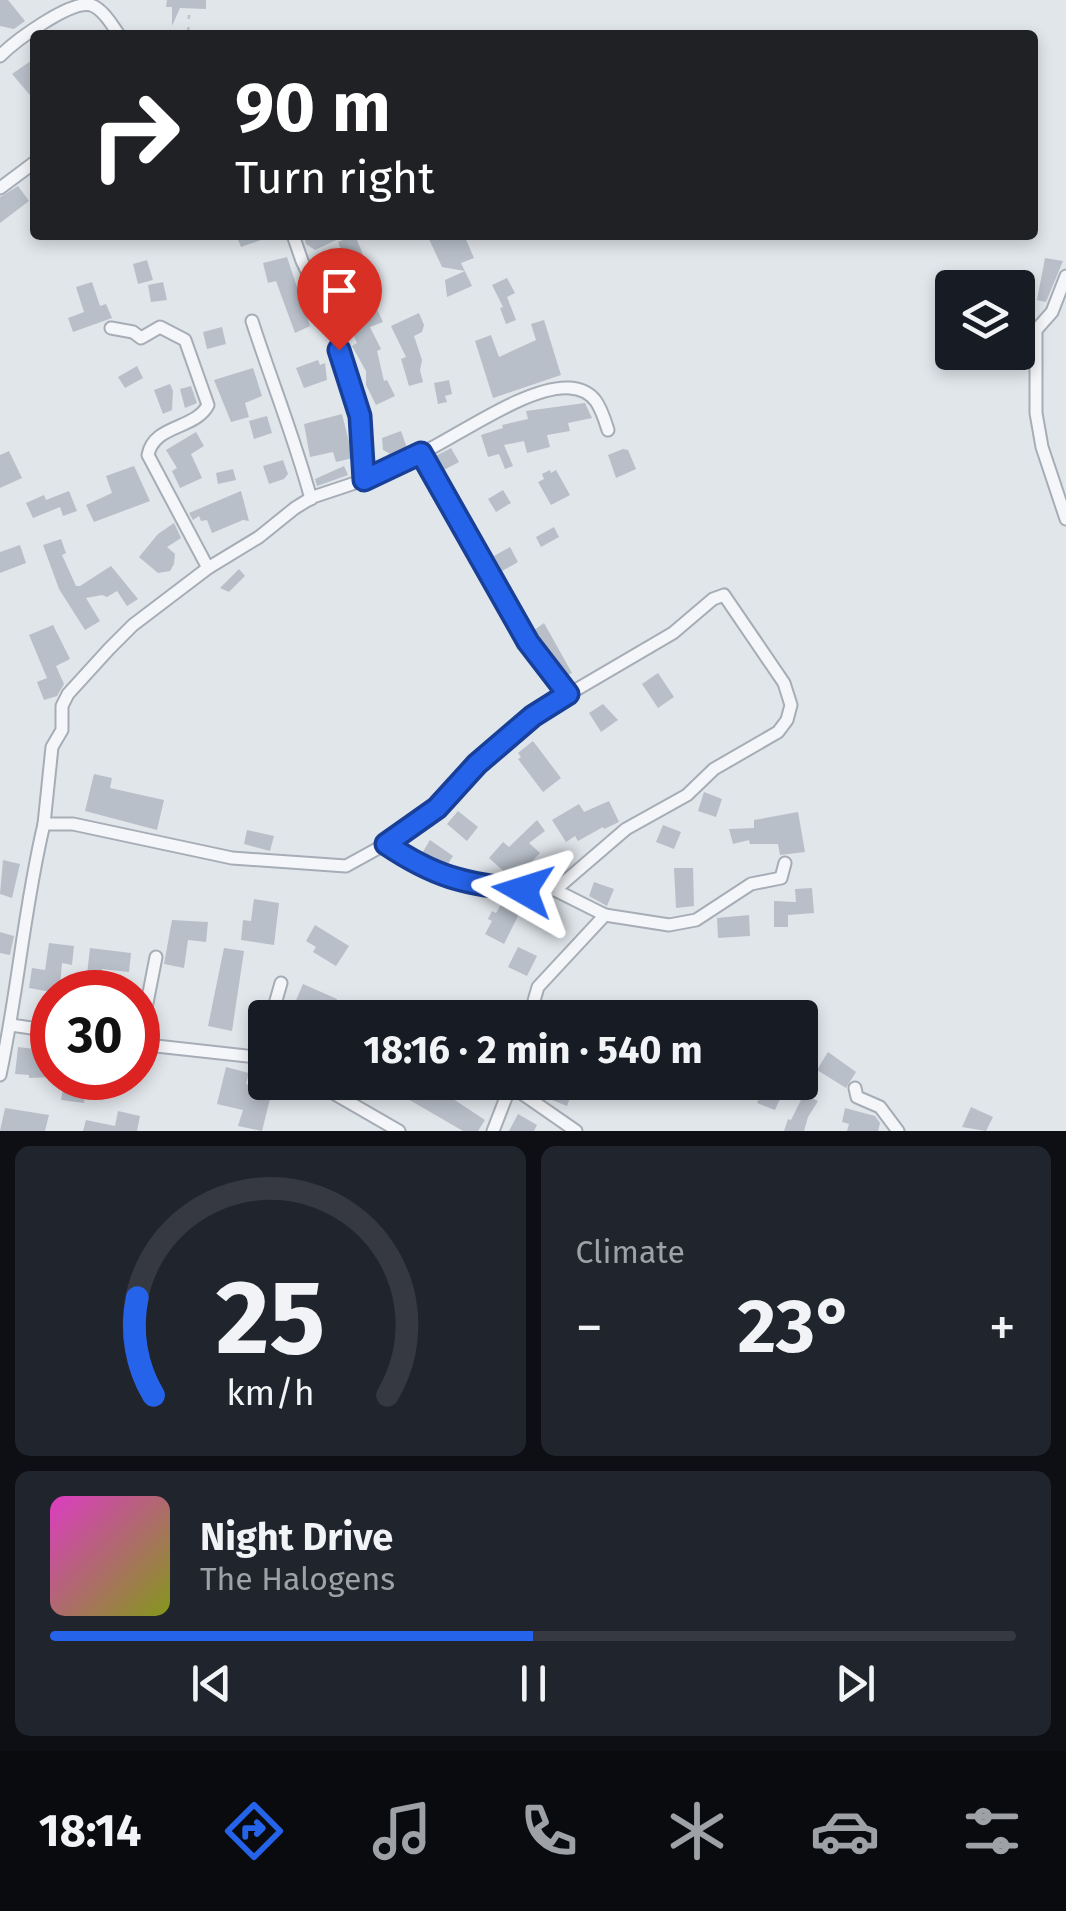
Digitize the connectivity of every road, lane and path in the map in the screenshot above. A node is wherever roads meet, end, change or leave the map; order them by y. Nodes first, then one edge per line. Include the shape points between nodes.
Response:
1 (190, 16) dead end
2 (34, 30) edge
3 (116, 30) edge
4 (189, 30) edge
5 (30, 32) edge
6 (0, 56) edge
7 (30, 166) edge
8 (0, 188) edge
9 (295, 240) edge
10 (1066, 276) edge
11 (252, 321) dead end
12 (111, 328) dead end
13 (608, 430) dead end
14 (421, 453) junction
15 (364, 480) junction
16 (310, 499) junction
17 (1066, 519) edge
18 (208, 568) junction
19 (568, 694) junction
20 (44, 824) junction
21 (386, 844) junction
22 (785, 862) dead end
23 (555, 890) junction
24 (606, 915) junction
25 (156, 957) dead end
26 (153, 970) edge
27 (281, 983) dead end
28 (276, 1000) edge
29 (535, 1000) edge
30 (11, 1025) junction
31 (30, 1028) edge
32 (160, 1046) edge
33 (248, 1055) edge
34 (0, 1076) edge
35 (854, 1088) dead end
36 (345, 1100) edge
37 (505, 1100) edge
38 (533, 1100) edge
39 (399, 1131) edge
40 (492, 1131) edge
41 (576, 1131) edge
42 (898, 1131) edge

1 - 4 path
2 - 3 street via 76,4 92,5
5 - 6 street
7 - 8 street
9 - 15 street via 334,328 360,416
10 - 17 street via 1052,312 1036,330 1036,413
11 - 16 street
12 - 18 street via 142,338 160,328 185,340 208,405 203,416 162,434 148,455
13 - 14 street via 600,402 568,388 499,409
14 - 15 street
14 - 19 street via 528,642
15 - 16 street
16 - 18 street
18 - 20 street via 133,625 68,694 52,748
19 - 21 street via 533,716 437,808
19 - 23 street via 724,595 792,705 778,732 626,829
20 - 21 street via 73,824 232,858 346,866
20 - 30 street
21 - 23 street via 422,869 472,885
22 - 24 street via 781,878 750,884 696,920 670,925
23 - 24 street
24 - 29 street via 538,987
25 - 26 street
27 - 28 street
30 - 31 street
30 - 34 street
32 - 33 street
35 - 42 street via 856,1097 880,1108
36 - 39 street
37 - 40 street
38 - 41 street

